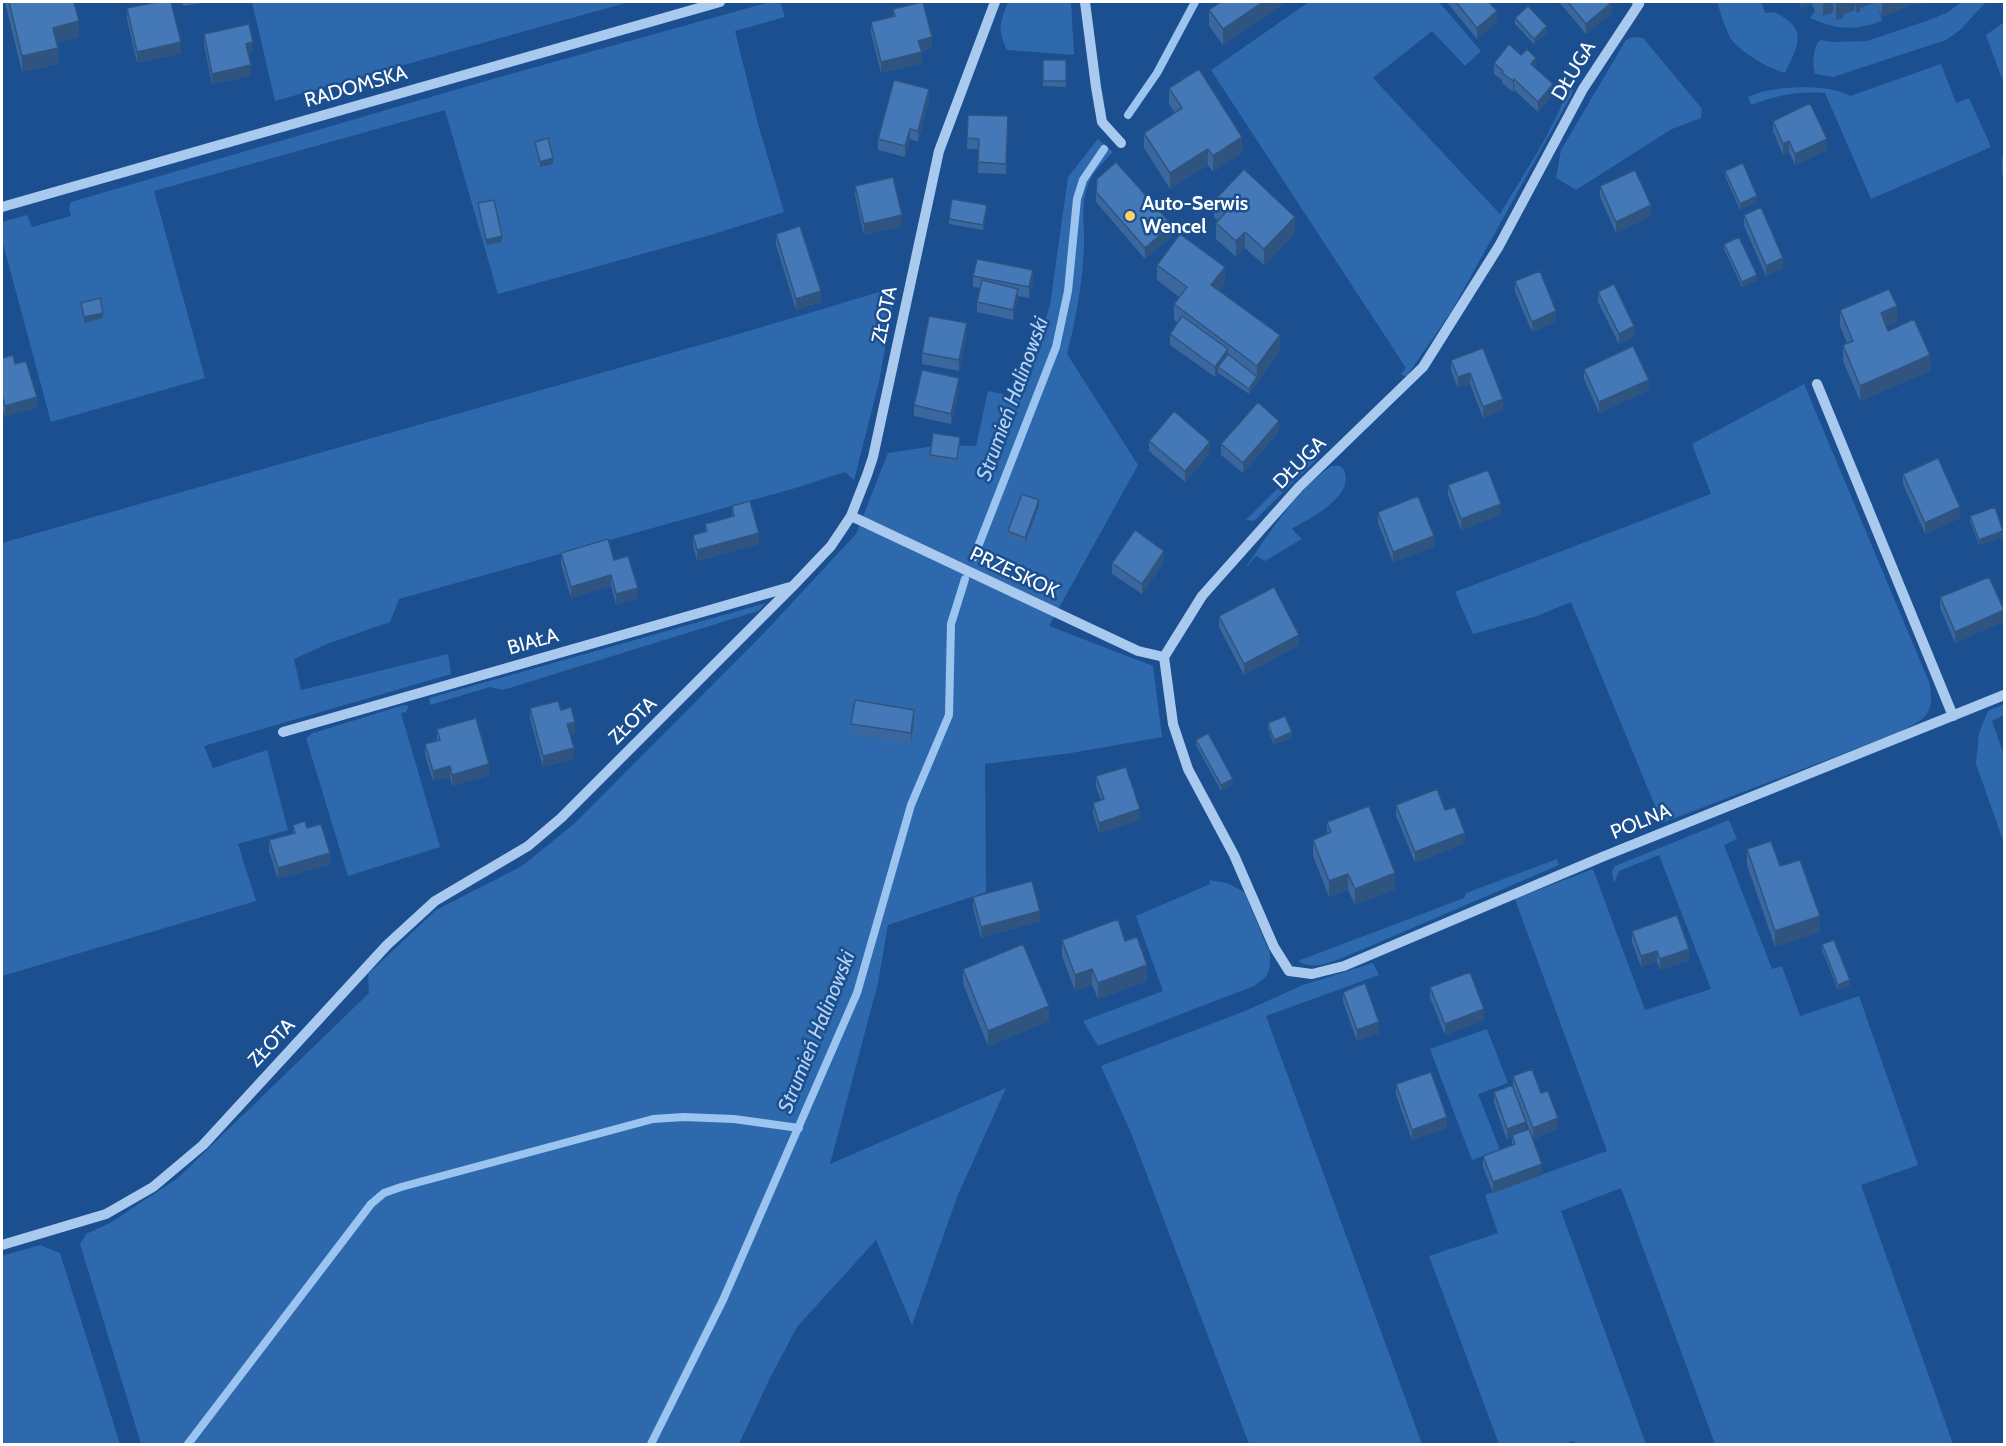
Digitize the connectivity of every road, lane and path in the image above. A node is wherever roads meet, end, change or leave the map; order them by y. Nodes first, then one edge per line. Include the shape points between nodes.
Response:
1 (720, 2) edge
2 (995, 2) edge
3 (1085, 2) edge
4 (1638, 3) edge
5 (1121, 143) dead end
6 (2, 207) edge
7 (1817, 384) dead end
8 (851, 516) junction
9 (794, 586) junction
10 (1164, 657) junction
11 (2004, 696) edge
12 (1953, 716) junction
13 (283, 732) dead end
14 (2, 1245) edge

1 - 6 street, RADOMSKA
2 - 8 street, ZŁOTA via 939,151 873,457
3 - 5 street via 1102,122
4 - 10 street, DŁUGA via 1583,89 1499,246 1423,367 1299,487 1202,596
7 - 12 street
8 - 9 street, ZŁOTA via 831,546
8 - 10 street, PRZESKOK via 1138,651
9 - 13 street, BIAŁA
9 - 14 street, ZŁOTA via 561,818 528,846 435,901 387,945 202,1145 153,1187 106,1214
10 - 12 street, POLNA via 1173,724 1188,769 1234,855 1274,947 1289,971 1312,974 1344,966
11 - 12 street, POLNA

